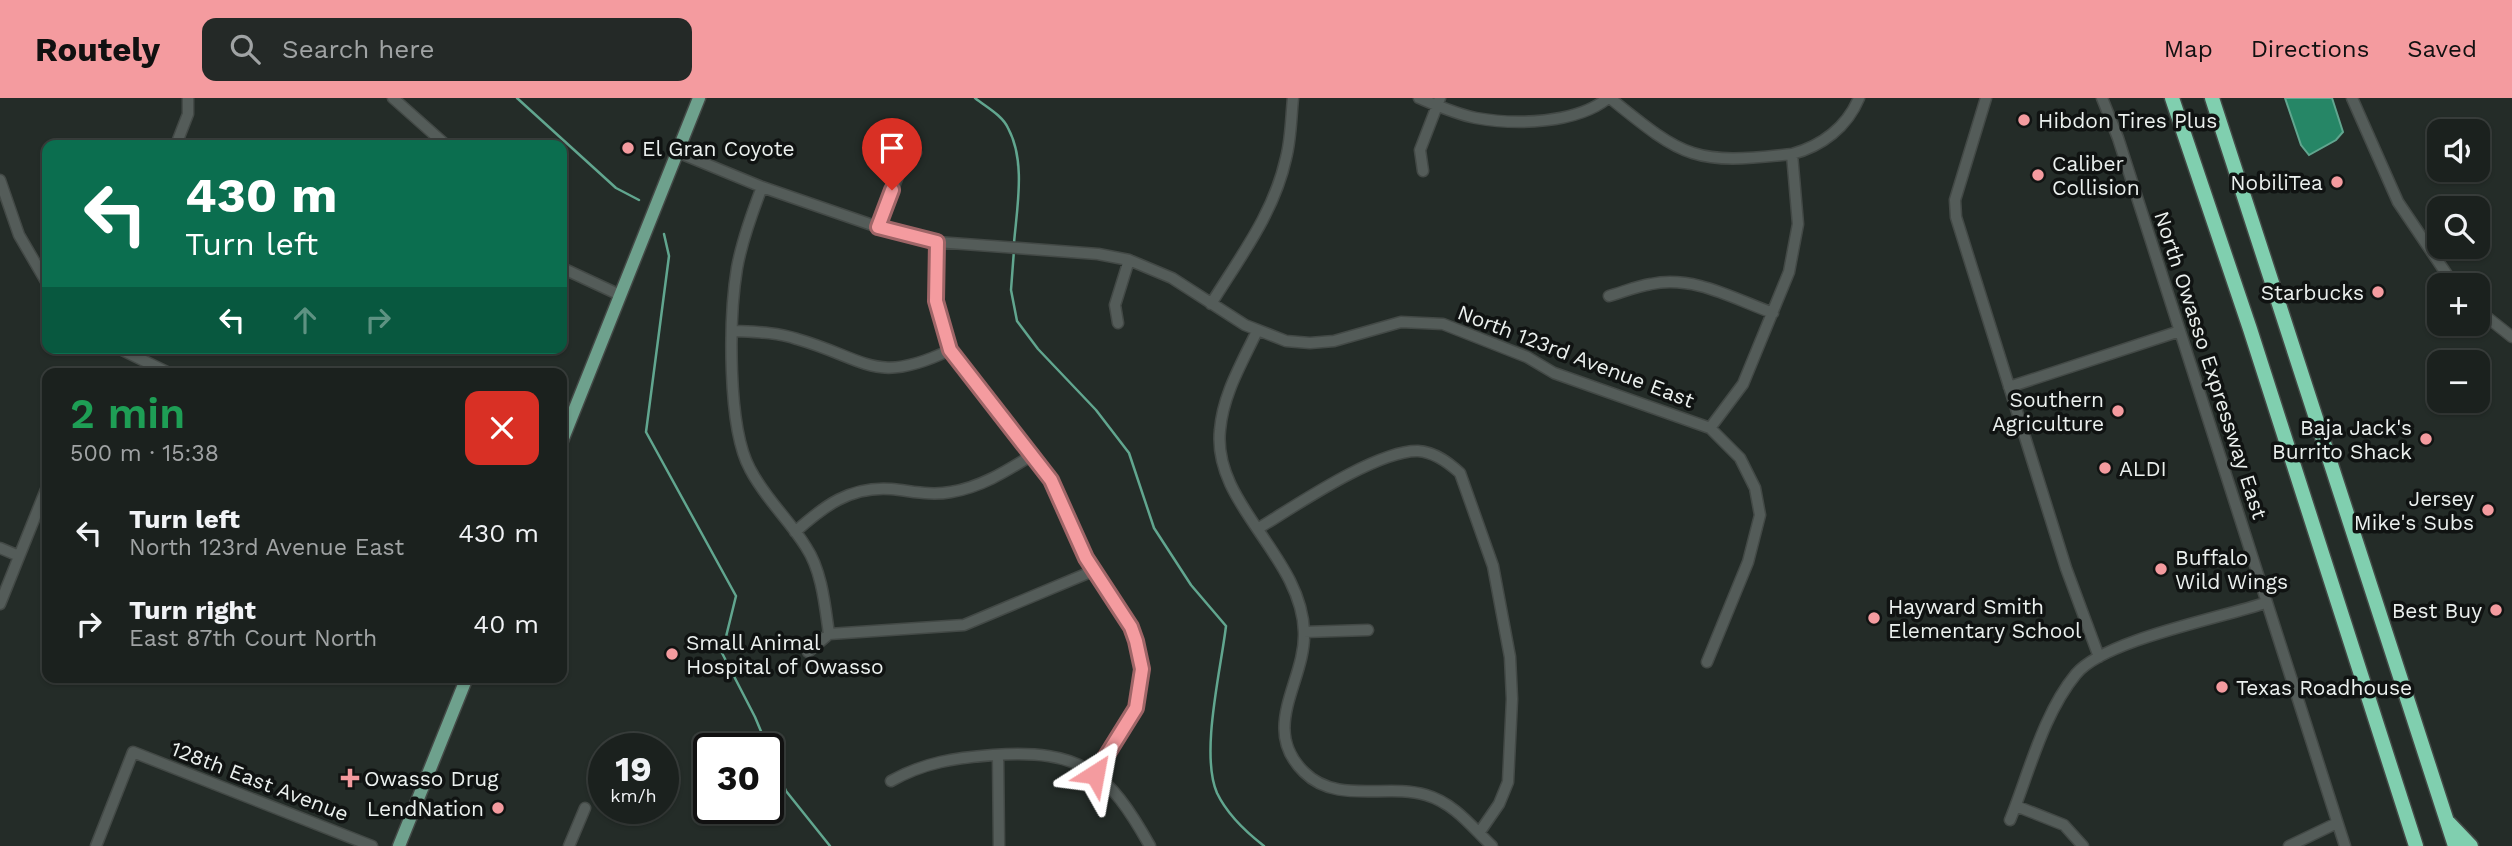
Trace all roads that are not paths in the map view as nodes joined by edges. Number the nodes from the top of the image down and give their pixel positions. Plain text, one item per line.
1 (188, 98) edge
2 (393, 98) edge
3 (699, 98) edge
4 (1293, 98) edge
5 (1419, 98) edge
6 (1609, 98) edge
7 (1859, 98) edge
8 (1986, 98) edge
9 (2102, 98) edge
10 (2172, 98) edge
11 (2212, 98) edge
12 (2352, 98) edge
13 (1439, 102) edge
14 (178, 140) edge
15 (440, 140) edge
16 (677, 152) junction
17 (916, 153) dead end
18 (1792, 153) junction
19 (1423, 171) dead end
20 (0, 180) edge
21 (762, 187) junction
22 (878, 227) junction
23 (937, 242) junction
24 (1129, 260) junction
25 (567, 270) edge
26 (2447, 273) edge
27 (42, 276) edge
28 (620, 295) junction
29 (1609, 296) dead end
30 (1211, 304) junction
31 (1773, 313) junction
32 (2490, 320) edge
33 (1118, 323) dead end
34 (733, 331) junction
35 (1257, 331) junction
36 (2180, 331) junction
37 (2512, 337) edge
38 (950, 350) junction
39 (130, 354) edge
40 (159, 368) edge
41 (2009, 387) junction
42 (567, 428) edge
43 (1710, 428) junction
44 (1034, 454) junction
45 (42, 499) edge
46 (1259, 528) junction
47 (795, 532) junction
48 (0, 548) edge
49 (19, 556) junction
50 (1093, 572) junction
51 (2265, 603) junction
52 (0, 604) edge
53 (1368, 630) dead end
54 (1304, 632) junction
55 (829, 634) junction
56 (808, 652) dead end
57 (2099, 657) junction
58 (1707, 662) dead end
59 (465, 683) edge
60 (998, 755) junction
61 (1095, 774) junction
62 (891, 780) dead end
63 (2015, 806) junction
64 (585, 808) dead end
65 (2446, 819) junction
66 (2010, 820) dead end
67 (2337, 823) junction
68 (1479, 833) junction
69 (96, 846) edge
70 (372, 846) edge
71 (398, 846) edge
72 (569, 846) edge
73 (999, 846) edge
74 (1150, 846) edge
75 (1492, 846) edge
76 (2083, 846) edge
77 (2288, 846) edge
78 (2344, 846) edge
79 (2416, 846) edge
80 (2455, 846) edge
81 (2470, 846) edge

1 - 14 street
2 - 15 street
3 - 16 main road
4 - 30 street
5 - 13 street
6 - 13 street
6 - 18 street
7 - 18 street
8 - 41 street
9 - 36 street, North Owasso Expressway East
10 - 79 highway
11 - 65 highway
12 - 26 street
13 - 19 street
16 - 21 street, North 123rd Avenue East
16 - 28 main road
17 - 22 street
18 - 31 street
20 - 27 street
21 - 22 street, North 123rd Avenue East
21 - 34 street
22 - 23 street, North 123rd Avenue East
23 - 24 street, North 123rd Avenue East
23 - 38 street
24 - 30 street, North 123rd Avenue East
24 - 33 street
25 - 28 street
28 - 42 main road
29 - 31 street
30 - 35 street, North 123rd Avenue East
31 - 43 street
32 - 37 street
34 - 38 street
34 - 47 street
35 - 43 street, North 123rd Avenue East
35 - 46 street
36 - 41 street
36 - 51 street, North Owasso Expressway East
38 - 44 street
39 - 40 street
41 - 57 street
43 - 58 street, North 123rd Avenue East
44 - 47 street
44 - 50 street
45 - 49 street
46 - 54 street
46 - 68 street
47 - 55 street
48 - 49 street
49 - 52 street
50 - 55 street
50 - 61 street
51 - 57 street
51 - 67 street, North Owasso Expressway East
53 - 54 street
54 - 68 street
55 - 56 street
57 - 63 street
59 - 71 main road
60 - 61 street
60 - 62 street
60 - 73 street
61 - 74 street
63 - 66 street
63 - 76 street
64 - 72 street
65 - 80 highway
65 - 81 highway
67 - 77 street
67 - 78 street, North Owasso Expressway East
68 - 75 street
69 - 70 street, 128th East Avenue

